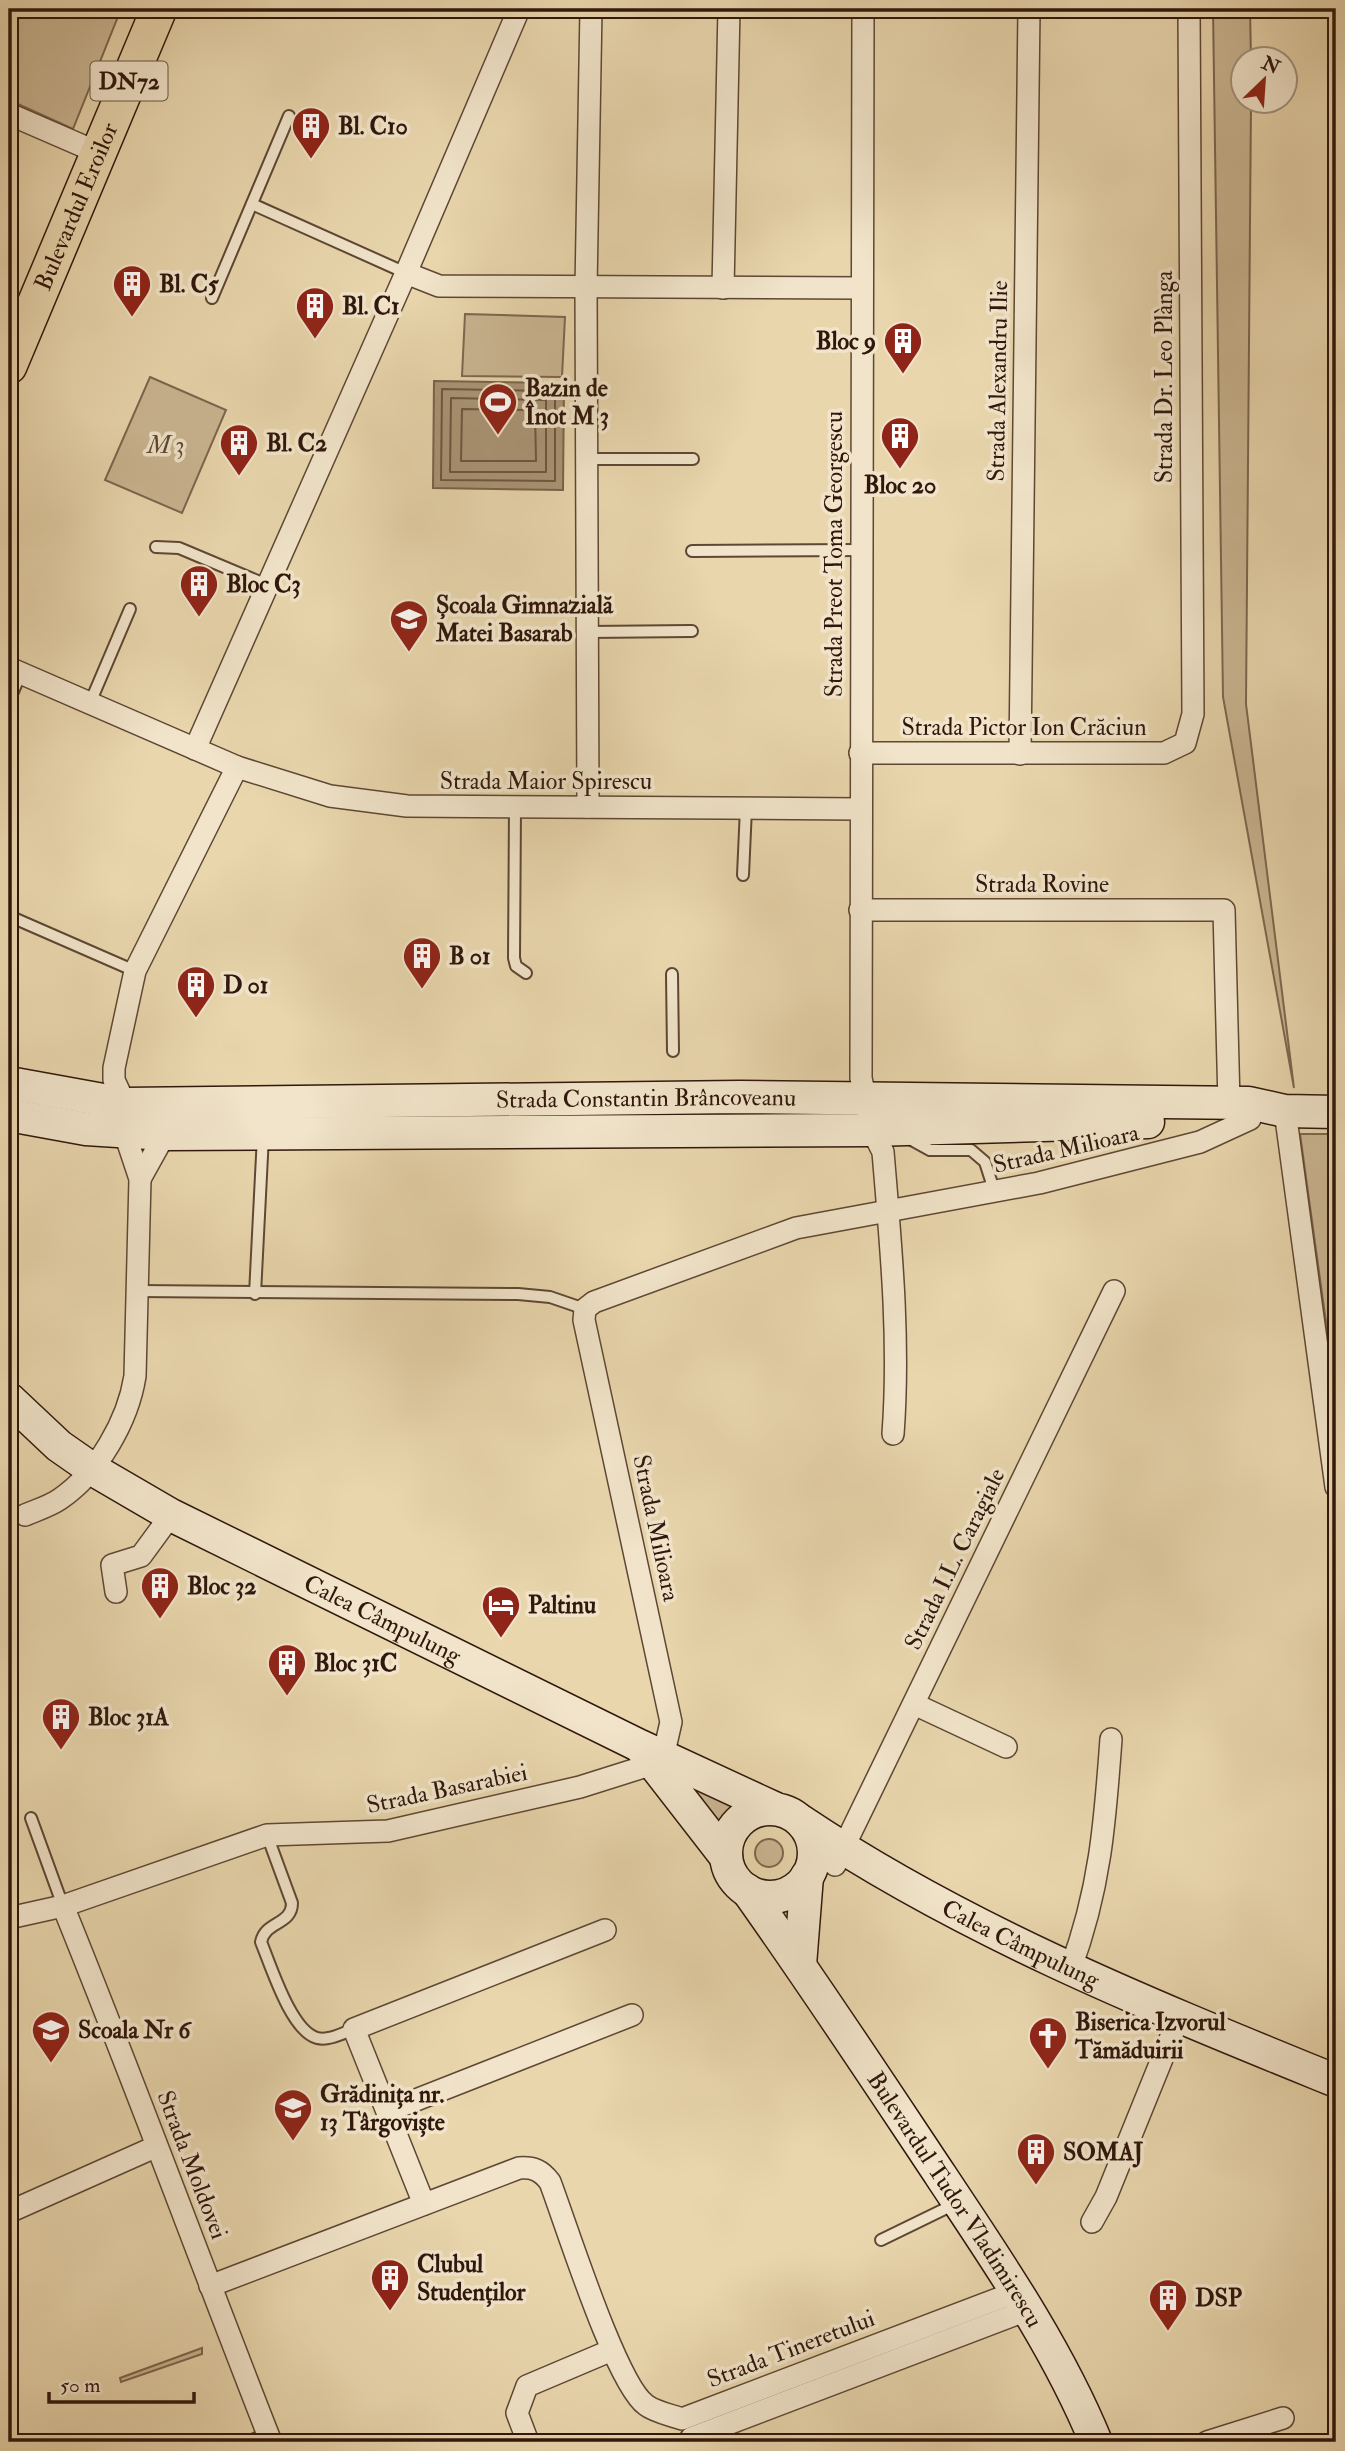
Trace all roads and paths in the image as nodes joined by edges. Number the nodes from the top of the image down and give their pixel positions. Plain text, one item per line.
1 (159, 9) edge
2 (519, 9) edge
3 (591, 9) edge
4 (729, 9) edge
5 (863, 9) edge
6 (1029, 9) edge
7 (1189, 9) edge
8 (9, 114) edge
9 (289, 117) dead end
10 (99, 153) junction
11 (252, 204) junction
12 (406, 273) junction
13 (586, 288) junction
14 (723, 288) junction
15 (861, 288) junction
16 (212, 298) dead end
17 (9, 366) edge
18 (587, 459) junction
19 (693, 459) dead end
20 (156, 547) dead end
21 (860, 550) junction
22 (692, 551) dead end
23 (267, 585) junction
24 (130, 609) dead end
25 (692, 631) dead end
26 (588, 632) junction
27 (15, 670) edge
28 (9, 701) edge
29 (90, 703) junction
30 (1185, 743) joint
31 (195, 750) junction
32 (860, 753) junction
33 (1020, 754) junction
34 (237, 767) junction
35 (515, 807) junction
36 (588, 807) junction
37 (746, 808) junction
38 (860, 809) junction
39 (743, 875) dead end
40 (860, 910) junction
41 (9, 916) edge
42 (135, 971) junction
43 (526, 973) dead end
44 (673, 974) dead end
45 (673, 1051) dead end
46 (9, 1083) edge
47 (866, 1098) junction
48 (429, 1100) junction
49 (1239, 1111) junction
50 (1285, 1111) junction
51 (1336, 1112) edge
52 (9, 1115) edge
53 (125, 1119) junction
54 (874, 1130) junction
55 (429, 1132) junction
56 (263, 1134) junction
57 (164, 1135) junction
58 (139, 1180) junction
59 (995, 1193) junction
60 (888, 1213) junction
61 (138, 1291) junction
62 (1114, 1291) dead end
63 (255, 1294) junction
64 (585, 1309) junction
65 (9, 1399) edge
66 (893, 1434) dead end
67 (92, 1469) junction
68 (1336, 1488) edge
69 (171, 1515) junction
70 (25, 1516) dead end
71 (116, 1592) dead end
72 (914, 1704) junction
73 (1111, 1739) dead end
74 (1006, 1747) dead end
75 (652, 1756) junction
76 (787, 1815) junction
77 (31, 1818) dead end
78 (267, 1835) junction
79 (726, 1857) junction
80 (833, 1865) junction
81 (747, 1890) junction
82 (63, 1906) junction
83 (9, 1918) edge
84 (605, 1930) dead end
85 (800, 1965) junction
86 (1070, 1970) junction
87 (632, 2015) dead end
88 (1179, 2017) junction
89 (354, 2029) junction
90 (1336, 2081) edge
91 (388, 2111) junction
92 (155, 2147) junction
93 (958, 2202) junction
94 (424, 2204) junction
95 (9, 2211) edge
96 (1092, 2222) dead end
97 (881, 2240) dead end
98 (210, 2286) junction
99 (1022, 2301) junction
100 (612, 2350) junction
101 (1283, 2418) dead end
102 (688, 2433) edge
103 (262, 2439) edge
104 (528, 2442) edge
105 (1096, 2442) edge
106 (1207, 2442) edge

1 - 10 main road, Bulevardul Eroilor / DN72
2 - 12 street
3 - 13 street
4 - 14 street
5 - 15 street, Strada Preot Toma Georgescu
6 - 33 street, Strada Alexandru Ilie
7 - 30 street, Strada Dr. Leo Plànga
8 - 10 street
9 - 11 lane
10 - 17 main road, Bulevardul Eroilor / DN72
11 - 12 lane
11 - 16 lane
12 - 13 street
12 - 23 street
13 - 14 street
13 - 18 street
14 - 15 street
15 - 21 street, Strada Preot Toma Georgescu
18 - 19 lane
18 - 26 street
20 - 23 lane
21 - 22 lane
21 - 32 street, Strada Preot Toma Georgescu
23 - 31 street
24 - 29 lane
25 - 26 lane
26 - 36 street
27 - 28 lane, Strada Maior Spirescu
27 - 29 street, Strada Maior Spirescu
29 - 31 street, Strada Maior Spirescu
30 - 33 street, Strada Pictor Ion Crăciun
31 - 34 street, Strada Maior Spirescu
32 - 33 street, Strada Pictor Ion Crăciun
32 - 38 street, Strada Preot Toma Georgescu
34 - 35 street, Strada Maior Spirescu
34 - 42 street
35 - 36 street, Strada Maior Spirescu
35 - 43 lane
36 - 37 street, Strada Maior Spirescu
37 - 38 street, Strada Maior Spirescu
37 - 39 lane
38 - 40 street, Strada Preot Toma Georgescu
40 - 47 street, Strada Preot Toma Georgescu
40 - 49 street, Strada Rovine
41 - 42 lane
42 - 53 street
44 - 45 lane
46 - 53 main road, Strada Constantin Brâncoveanu
47 - 48 main road, Strada Constantin Brâncoveanu
47 - 49 main road, Strada Constantin Brâncoveanu
47 - 54 street
48 - 53 main road, Strada Constantin Brâncoveanu
48 - 55 main road
49 - 50 main road, Strada Constantin Brâncoveanu
49 - 54 main road, Strada Constantin Brâncoveanu
49 - 59 street, Strada Milioara
50 - 51 main road, Strada Constantin Brâncoveanu
50 - 68 street
52 - 53 main road, Strada Constantin Brâncoveanu
53 - 57 main road, Strada Constantin Brâncoveanu
53 - 58 street
54 - 55 main road, Strada Constantin Brâncoveanu
54 - 59 lane
54 - 60 street
55 - 56 main road, Strada Constantin Brâncoveanu
56 - 57 main road, Strada Constantin Brâncoveanu
56 - 63 lane
57 - 58 street
58 - 61 street
59 - 60 street, Strada Milioara
60 - 64 street, Strada Milioara
60 - 66 street
61 - 63 lane
61 - 67 street
62 - 72 street, Strada I.L. Caragiale
63 - 64 lane
64 - 75 street, Strada Milioara
65 - 67 main road, Calea Câmpulung
67 - 69 main road, Calea Câmpulung
67 - 70 street
69 - 71 street
69 - 75 main road, Calea Câmpulung
72 - 74 street
72 - 80 street, Strada I.L. Caragiale
73 - 86 street
75 - 76 main road, Calea Câmpulung
75 - 78 street, Strada Basarabiei
75 - 79 main road
76 - 79 main road
76 - 80 main road, Calea Câmpulung
77 - 82 lane
78 - 82 street, Strada Basarabiei
78 - 89 lane
79 - 81 main road
80 - 81 main road
80 - 85 main road
80 - 86 main road, Calea Câmpulung
81 - 85 main road, Bulevardul Tudor Vladimirescu
82 - 83 street, Strada Basarabiei
82 - 92 street, Strada Moldovei
84 - 89 street
85 - 93 main road, Bulevardul Tudor Vladimirescu
86 - 88 main road, Calea Câmpulung
87 - 91 street
88 - 90 main road, Calea Câmpulung
88 - 96 street
89 - 91 street
91 - 94 street
92 - 95 street
92 - 98 street, Strada Moldovei
93 - 97 lane
93 - 99 main road, Bulevardul Tudor Vladimirescu
94 - 98 street, Strada Tineretului
94 - 100 street, Strada Tineretului
98 - 103 street, Strada Moldovei
99 - 102 street, Strada Tineretului
99 - 105 main road, Bulevardul Tudor Vladimirescu
100 - 102 street, Strada Tineretului
100 - 104 street
101 - 106 street

